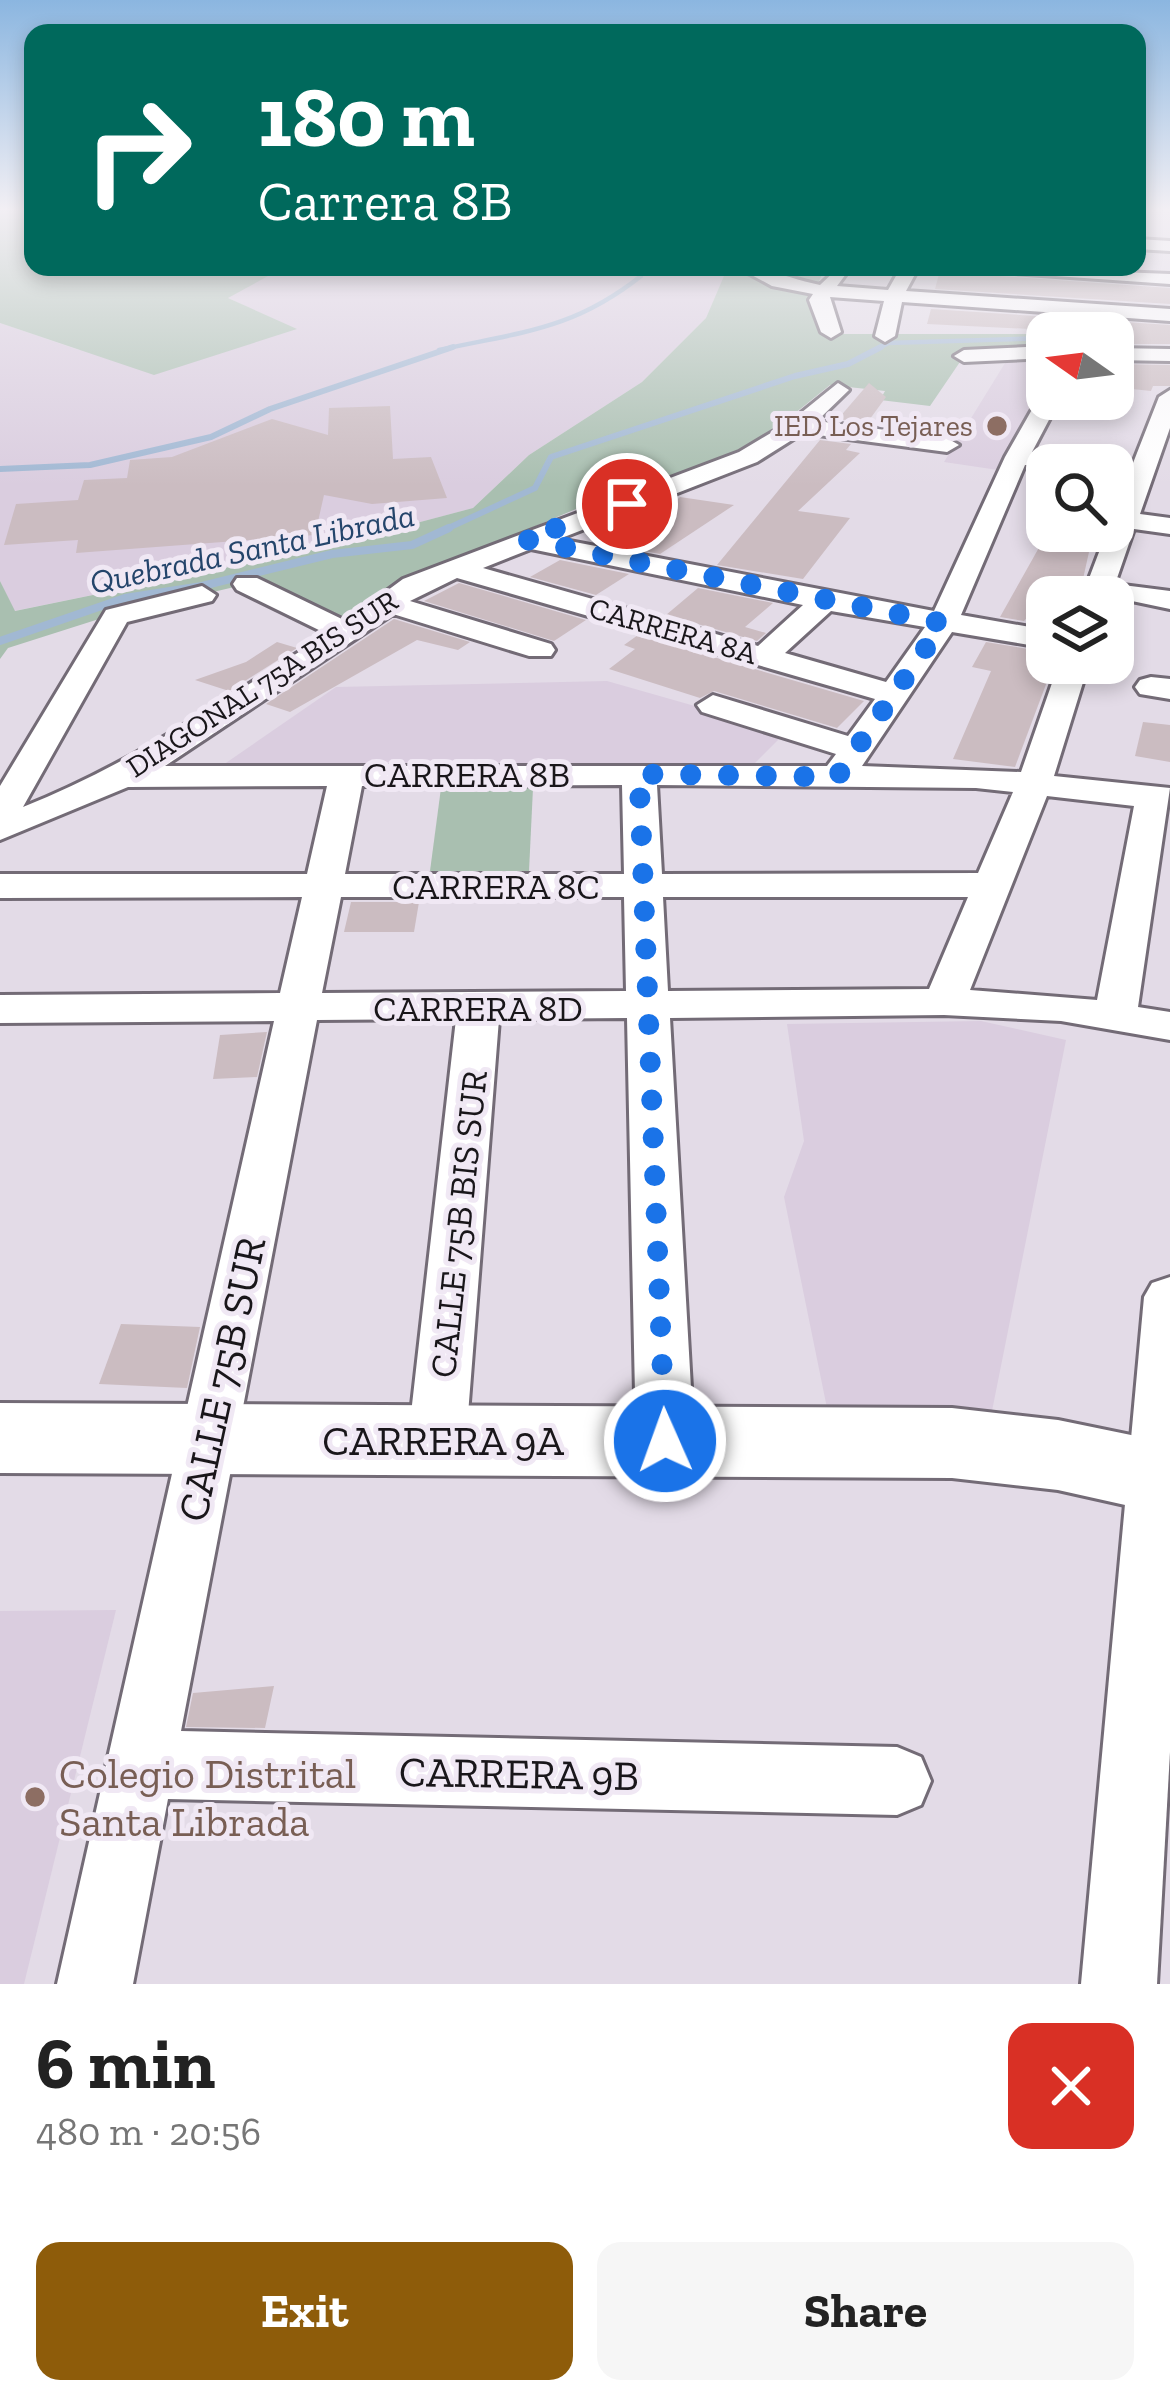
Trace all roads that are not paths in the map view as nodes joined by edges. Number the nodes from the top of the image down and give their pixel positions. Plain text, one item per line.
1 (818, 301) edge
2 (893, 301) edge
3 (961, 301) edge
4 (1170, 315) edge
5 (831, 332) dead end
6 (885, 336) dead end
7 (1026, 353) edge
8 (1134, 355) edge
9 (964, 356) dead end
10 (1170, 356) edge
11 (838, 390) dead end
12 (1170, 397) edge
13 (1037, 420) edge
14 (800, 426) junction
15 (947, 446) dead end
16 (1017, 457) junction
17 (1026, 458) edge
18 (1134, 458) edge
19 (1134, 473) edge
20 (1170, 478) edge
21 (1134, 522) edge
22 (1170, 526) edge
23 (524, 539) junction
24 (454, 568) junction
25 (247, 584) dead end
26 (202, 595) dead end
27 (1134, 597) edge
28 (1170, 600) edge
29 (825, 601) junction
30 (385, 602) junction
31 (943, 623) junction
32 (348, 633) junction
33 (1026, 636) edge
34 (540, 650) dead end
35 (763, 657) junction
36 (1067, 684) edge
37 (892, 694) junction
38 (712, 705) dead end
39 (846, 763) junction
40 (347, 774) junction
41 (639, 774) junction
42 (122, 777) junction
43 (1035, 782) junction
44 (1161, 798) edge
45 (0, 815) edge
46 (0, 829) edge
47 (993, 885) junction
48 (0, 886) edge
49 (323, 886) junction
50 (643, 886) junction
51 (944, 1002) junction
52 (298, 1007) junction
53 (478, 1008) junction
54 (648, 1008) junction
55 (0, 1009) edge
56 (1115, 1016) junction
57 (1170, 1026) edge
58 (1170, 1297) edge
59 (0, 1438) edge
60 (209, 1440) junction
61 (437, 1440) junction
62 (665, 1441) junction
63 (1162, 1477) edge
64 (141, 1764) junction
65 (897, 1781) dead end
66 (95, 1984) edge
67 (1119, 1984) edge

1 - 5 street
2 - 6 street
3 - 4 street
7 - 9 street
8 - 10 street
11 - 14 street
12 - 18 street
13 - 16 street
14 - 15 street
14 - 23 street
16 - 17 street
16 - 31 street
19 - 20 street
21 - 22 street
23 - 24 street, DIAGONAL 75A BIS SUR
23 - 29 street
24 - 30 street, DIAGONAL 75A BIS SUR
24 - 35 street, CARRERA 8A
25 - 32 street
26 - 45 street
27 - 28 street
29 - 31 street
29 - 35 street
30 - 32 street, DIAGONAL 75A BIS SUR
30 - 34 street
31 - 33 street
31 - 37 street
32 - 42 street, DIAGONAL 75A BIS SUR
35 - 37 street, CARRERA 8A
36 - 43 street
37 - 39 street
38 - 39 street
39 - 41 street, CARRERA 8B
39 - 43 street, CARRERA 8B
40 - 41 street, CARRERA 8B
40 - 42 street, CARRERA 8B
40 - 49 street, CALLE 75B SUR
41 - 50 street
42 - 46 street, DIAGONAL 75A BIS SUR
43 - 44 street, CARRERA 8B
43 - 47 street
44 - 56 street
47 - 50 street, CARRERA 8C
47 - 51 street
48 - 49 street, CARRERA 8C
49 - 50 street, CARRERA 8C
49 - 52 street, CALLE 75B SUR
50 - 54 street
51 - 54 street, CARRERA 8D
51 - 56 street, CARRERA 8D
52 - 53 street, CARRERA 8D
52 - 55 street, CARRERA 8D
52 - 60 street, CALLE 75B SUR
53 - 54 street, CARRERA 8D
53 - 61 street, CALLE 75B BIS SUR
54 - 62 street
56 - 57 street, CARRERA 8D
58 - 63 street
59 - 60 street, CARRERA 9A
60 - 61 street, CARRERA 9A
60 - 64 street, CALLE 75B SUR
61 - 62 street, CARRERA 9A
62 - 63 street, CARRERA 9A
63 - 67 street
64 - 65 street, CARRERA 9B
64 - 66 street, CALLE 75B SUR

